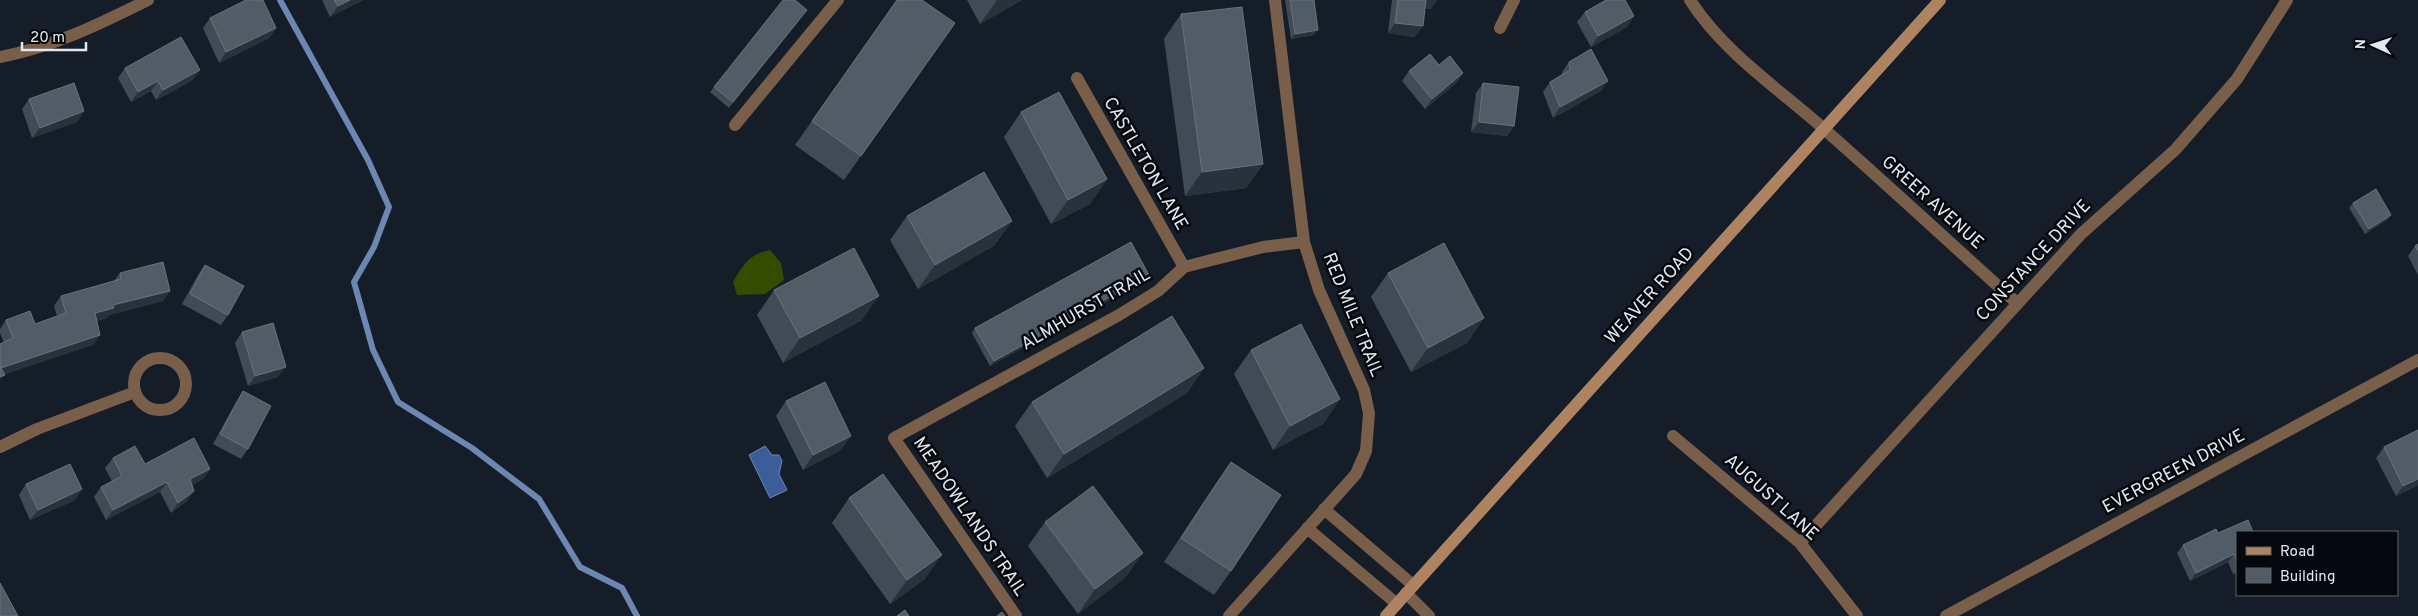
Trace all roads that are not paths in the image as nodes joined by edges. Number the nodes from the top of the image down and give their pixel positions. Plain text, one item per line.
1 (148, 0) edge
2 (838, 0) edge
3 (1275, 0) edge
4 (1514, 0) edge
5 (1690, 0) edge
6 (1940, 0) edge
7 (2287, 0) edge
8 (1500, 28) dead end
9 (0, 57) edge
10 (1077, 78) dead end
11 (735, 125) dead end
12 (1824, 129) junction
13 (1304, 242) junction
14 (1184, 266) junction
15 (2017, 303) junction
16 (2418, 360) edge
17 (134, 392) junction
18 (1673, 436) dead end
19 (894, 438) joint
20 (0, 446) edge
21 (1324, 509) junction
22 (1308, 528) junction
23 (1800, 543) junction
24 (1410, 589) junction
25 (1397, 604) junction
26 (1016, 616) edge
27 (1229, 616) edge
28 (1386, 616) edge
29 (1429, 616) edge
30 (1857, 616) edge
31 (1946, 616) edge

1 - 9 street
2 - 11 street
3 - 13 street, RED MILE TRAIL
4 - 8 street
5 - 12 street, GREER AVENUE
6 - 12 main road, WEAVER ROAD
7 - 15 street, CONSTANCE DRIVE
10 - 14 street, CASTLETON LANE
12 - 15 street, GREER AVENUE
12 - 24 main road, WEAVER ROAD
13 - 14 street
13 - 21 street, RED MILE TRAIL
14 - 19 street, ALMHURST TRAIL
15 - 23 street, CONSTANCE DRIVE
16 - 31 street, EVERGREEN DRIVE
17 - 17 street
17 - 20 street
18 - 23 street, AUGUST LANE
19 - 26 street, MEADOWLANDS TRAIL
21 - 22 street, RED MILE TRAIL
21 - 24 street
22 - 25 street
22 - 27 street, RED MILE TRAIL
23 - 30 street, AUGUST LANE
24 - 25 main road, WEAVER ROAD
24 - 29 street
25 - 28 main road, WEAVER ROAD

